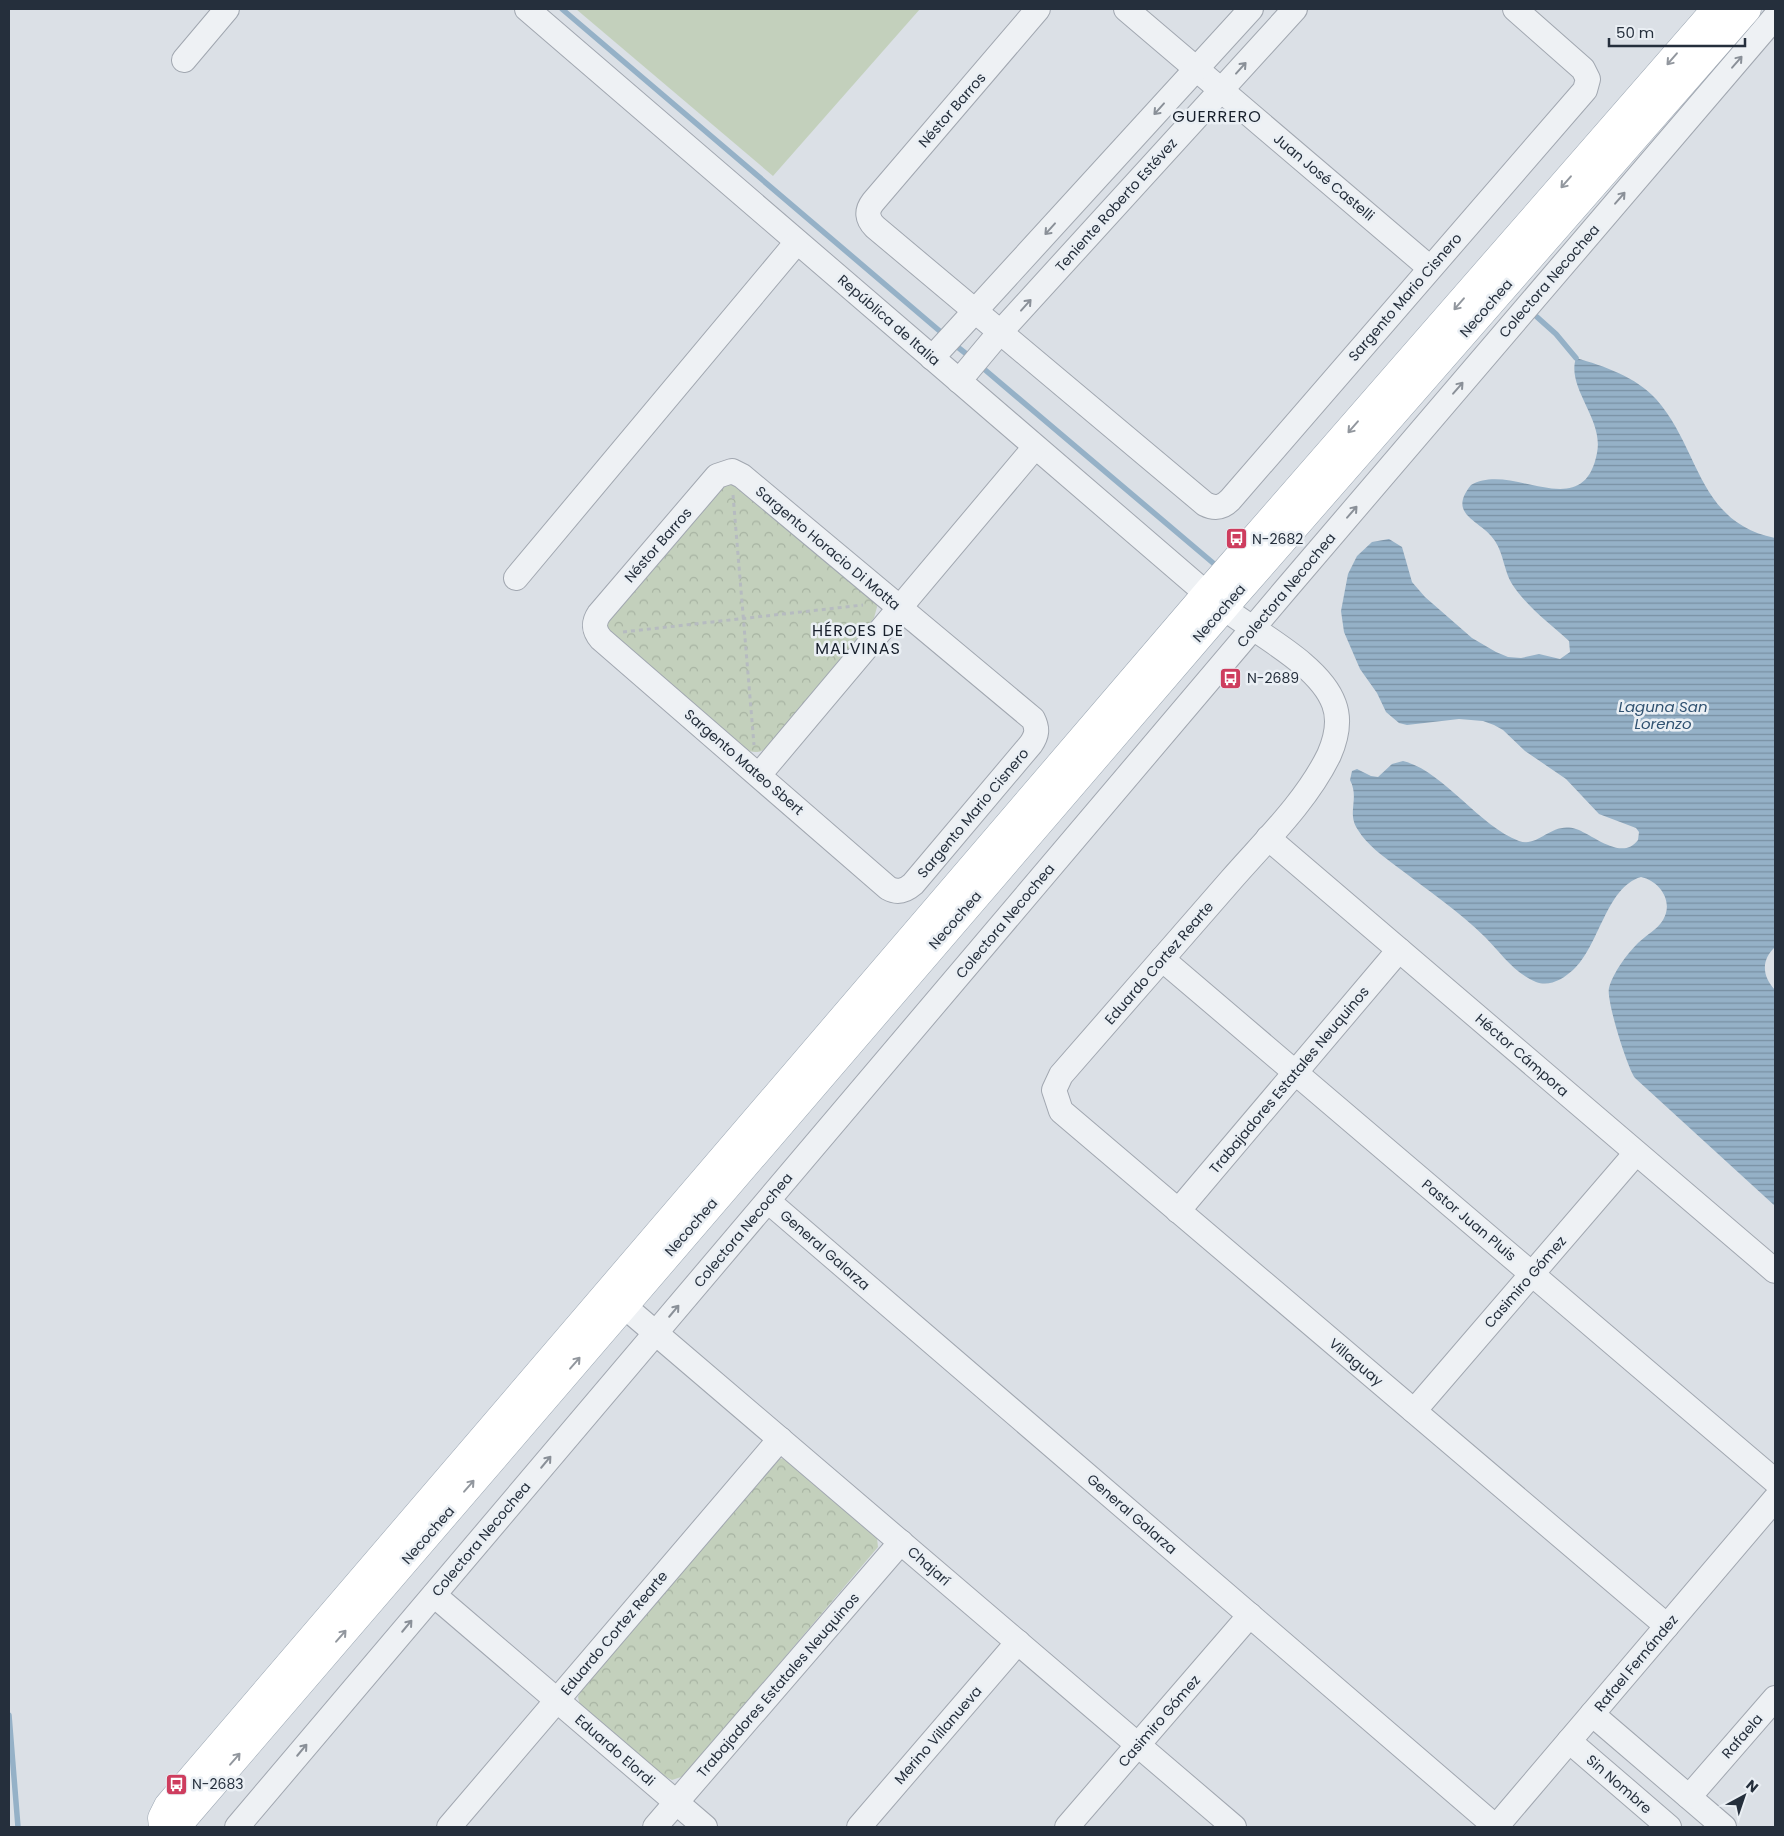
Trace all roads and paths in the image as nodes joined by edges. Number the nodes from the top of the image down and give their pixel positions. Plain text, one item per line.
1 (227, 9) edge
2 (527, 9) edge
3 (1038, 9) edge
4 (1126, 9) edge
5 (1251, 9) edge
6 (1295, 9) edge
7 (1515, 9) edge
8 (1716, 9) edge
9 (1747, 9) edge
10 (1775, 17) edge
11 (184, 60) dead end
12 (1196, 69) junction
13 (1221, 90) junction
14 (797, 242) junction
15 (1430, 268) junction
16 (975, 311) junction
17 (1000, 332) junction
18 (932, 358) junction
19 (959, 381) junction
20 (1035, 447) junction
21 (728, 485) junction
22 (741, 492) dead end
23 (516, 578) dead end
24 (864, 599) dead end
25 (1215, 601) junction
26 (865, 604) junction
27 (900, 608) junction
28 (867, 609) dead end
29 (744, 618) junction
30 (594, 624) joint
31 (1253, 629) junction
32 (625, 638) dead end
33 (1037, 729) joint
34 (749, 745) dead end
35 (754, 745) junction
36 (761, 745) dead end
37 (759, 775) junction
38 (1268, 838) junction
39 (901, 891) joint
40 (1399, 950) junction
41 (1162, 959) junction
42 (1296, 1072) junction
43 (1054, 1090) joint
44 (1636, 1153) junction
45 (768, 1201) junction
46 (1178, 1211) junction
47 (1775, 1272) edge
48 (1532, 1274) junction
49 (624, 1306) junction
50 (656, 1333) junction
51 (1414, 1411) junction
52 (780, 1439) junction
53 (1775, 1481) edge
54 (1775, 1499) edge
55 (901, 1542) junction
56 (434, 1595) junction
57 (1250, 1615) junction
58 (1667, 1626) junction
59 (1018, 1642) junction
60 (557, 1700) junction
61 (1772, 1706) edge
62 (1592, 1714) junction
63 (1569, 1741) junction
64 (1138, 1745) junction
65 (1689, 1797) junction
66 (676, 1803) junction
67 (163, 1827) edge
68 (237, 1827) edge
69 (449, 1827) edge
70 (655, 1827) edge
71 (705, 1827) edge
72 (859, 1827) edge
73 (1067, 1827) edge
74 (1234, 1827) edge
75 (1496, 1827) edge
76 (1669, 1827) edge
77 (1724, 1827) edge

1 - 11 street
2 - 14 street, República de Italia
3 - 16 street, Néstor Barros
4 - 12 street, Juan José Castelli
5 - 12 street
13 -> 6 street, Teniente Roberto Estévez
7 - 15 street, Sargento Mario Cisnero
8 -> 25 main road, Necochea
9 - 25 main road, Necochea
31 -> 10 street, Colectora Necochea
12 - 13 street, Juan José Castelli
12 -> 16 street
13 - 15 street, Juan José Castelli
17 -> 13 street, Teniente Roberto Estévez
14 - 18 street, República de Italia
14 - 23 street
15 - 17 street, Sargento Mario Cisnero
16 - 17 street
16 - 18 street
17 - 19 street, Teniente Roberto Estévez
18 - 19 street, República de Italia
19 - 20 street, República de Italia
20 - 25 street, República de Italia
20 - 27 street
21 - 22 path
21 - 27 street, Sargento Horacio Di Motta
21 - 29 path
21 - 30 street, Néstor Barros
24 - 26 path
25 - 31 street, República de Italia
25 - 49 main road, Necochea
25 - 67 main road, Necochea
26 - 28 path
26 - 29 path
27 - 33 street, Sargento Horacio Di Motta
27 - 37 street
29 - 32 path
29 - 35 path
30 - 37 street, Sargento Mateo Sbert
31 - 38 street, Eduardo Cortez Rearte
31 - 45 street, Colectora Necochea
33 - 39 street, Sargento Mario Cisnero
34 - 35 path
35 - 36 path
37 - 39 street, Sargento Mateo Sbert
38 - 40 street, Héctor Cámpora
38 - 41 street, Eduardo Cortez Rearte
40 - 42 street, Trabajadores Estatales Neuquinos
40 - 44 street, Héctor Cámpora
41 - 42 street, Pastor Juan Pluis
41 - 43 street, Eduardo Cortez Rearte
42 - 46 street, Trabajadores Estatales Neuquinos
42 - 48 street, Pastor Juan Pluis
43 - 46 street, Villaguay
44 - 47 street, Héctor Cámpora
44 - 48 street, Casimiro Gómez
50 -> 45 street, Colectora Necochea
45 - 57 street, General Galarza
46 - 51 street, Villaguay
48 - 51 street, Casimiro Gómez
48 - 53 street, Pastor Juan Pluis
49 - 50 street, Chajarí
67 -> 49 main road, Necochea
50 - 52 street, Chajarí
56 -> 50 street, Colectora Necochea
51 - 58 street, Villaguay
52 - 55 street, Chajarí
52 - 60 street, Eduardo Cortez Rearte
54 - 58 street, Rafael Fernández
55 - 59 street, Chajarí
55 - 66 street, Trabajadores Estatales Neuquinos
56 - 60 street, Eduardo Elordi
68 -> 56 street, Colectora Necochea
57 - 64 street, Casimiro Gómez
57 - 75 street, General Galarza
58 - 62 street, Rafael Fernández
59 - 64 street, Chajarí
59 - 72 street, Merino Villanueva
60 - 66 street, Eduardo Elordi
60 - 69 street, Eduardo Cortez Rearte
61 - 65 street, Rafaela
62 - 63 street, Rafael Fernández
62 - 65 street
63 - 75 street, Rafael Fernández
63 - 76 street, Sin Nombre
64 - 73 street, Casimiro Gómez
64 - 74 street, Chajarí
65 - 77 street
66 - 70 street, Trabajadores Estatales Neuquinos
66 - 71 street, Eduardo Elordi

